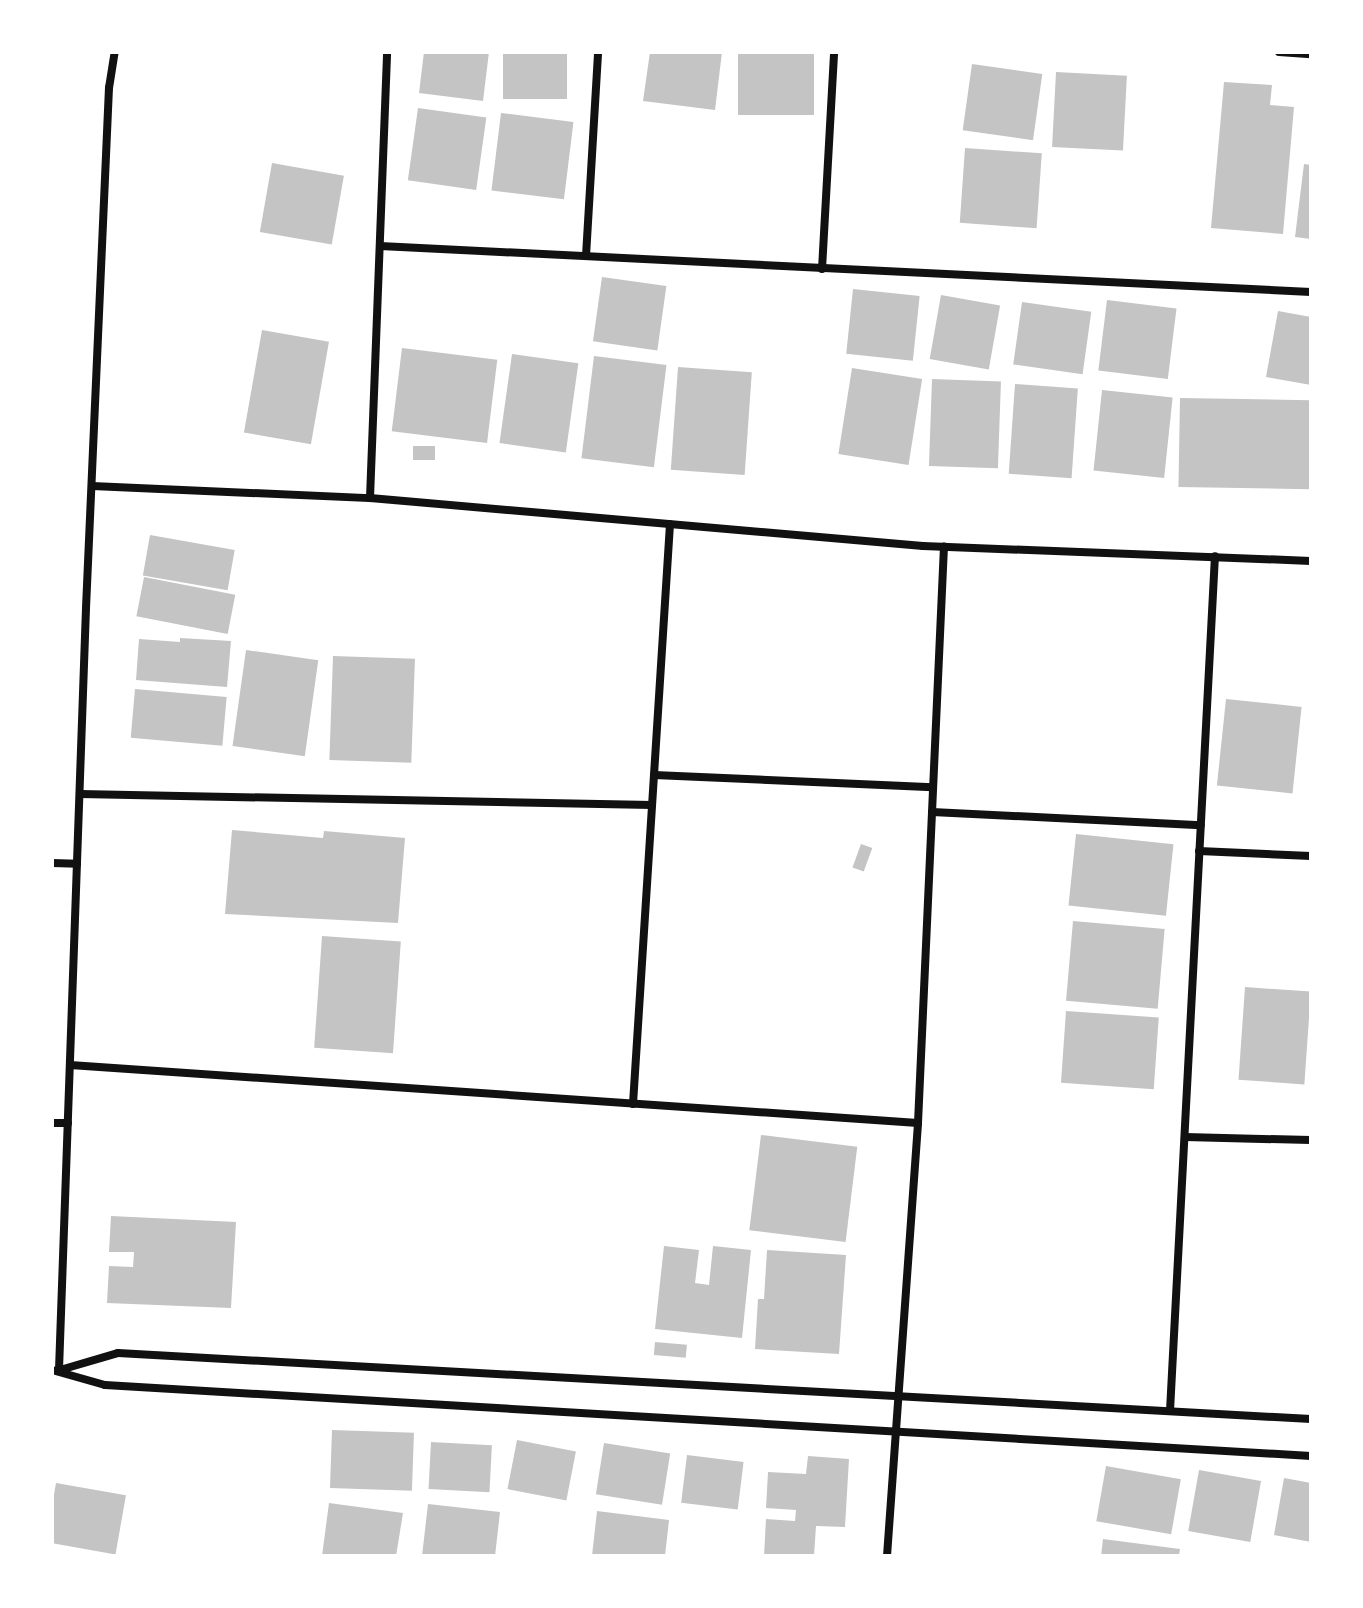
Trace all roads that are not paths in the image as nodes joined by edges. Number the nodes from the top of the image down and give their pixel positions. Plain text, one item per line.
1 (115, 52) edge
2 (387, 52) edge
3 (598, 52) edge
4 (834, 52) edge
5 (1279, 52) edge
6 (1311, 54) edge
7 (380, 246) junction
8 (586, 256) junction
9 (822, 269) junction
10 (1311, 292) edge
11 (92, 486) junction
12 (370, 498) junction
13 (670, 524) junction
14 (944, 547) junction
15 (1215, 556) junction
16 (1311, 561) edge
17 (654, 775) junction
18 (933, 787) junction
19 (80, 794) junction
20 (652, 805) junction
21 (932, 812) junction
22 (1201, 825) junction
23 (1199, 851) junction
24 (1311, 856) edge
25 (52, 863) edge
26 (77, 864) junction
27 (70, 1065) junction
28 (633, 1104) junction
29 (52, 1123) edge
30 (68, 1123) junction
31 (918, 1123) junction
32 (1185, 1137) junction
33 (1311, 1140) edge
34 (56, 1370) edge
35 (898, 1396) junction
36 (1170, 1411) junction
37 (1311, 1419) edge
38 (893, 1432) junction
39 (1311, 1456) edge
40 (887, 1556) edge

1 - 11 street
2 - 7 street
3 - 8 street
4 - 9 street
5 - 6 street
7 - 8 street
7 - 12 street
8 - 9 street
9 - 10 street
11 - 12 street
11 - 19 street
12 - 13 street
13 - 14 street
13 - 17 street
14 - 15 street
14 - 18 street
15 - 16 street
15 - 22 street
17 - 18 street
17 - 20 street
18 - 21 street
19 - 20 street
19 - 26 street
20 - 28 street
21 - 22 street
21 - 31 street
22 - 23 street
23 - 24 street
23 - 32 street
25 - 26 street
26 - 27 street
27 - 28 street
27 - 30 street
28 - 31 street
29 - 30 street
30 - 34 street
31 - 35 street
32 - 33 street
32 - 36 street
34 - 35 street
34 - 38 street
35 - 36 street
35 - 38 street
36 - 37 street
38 - 39 street
38 - 40 street

